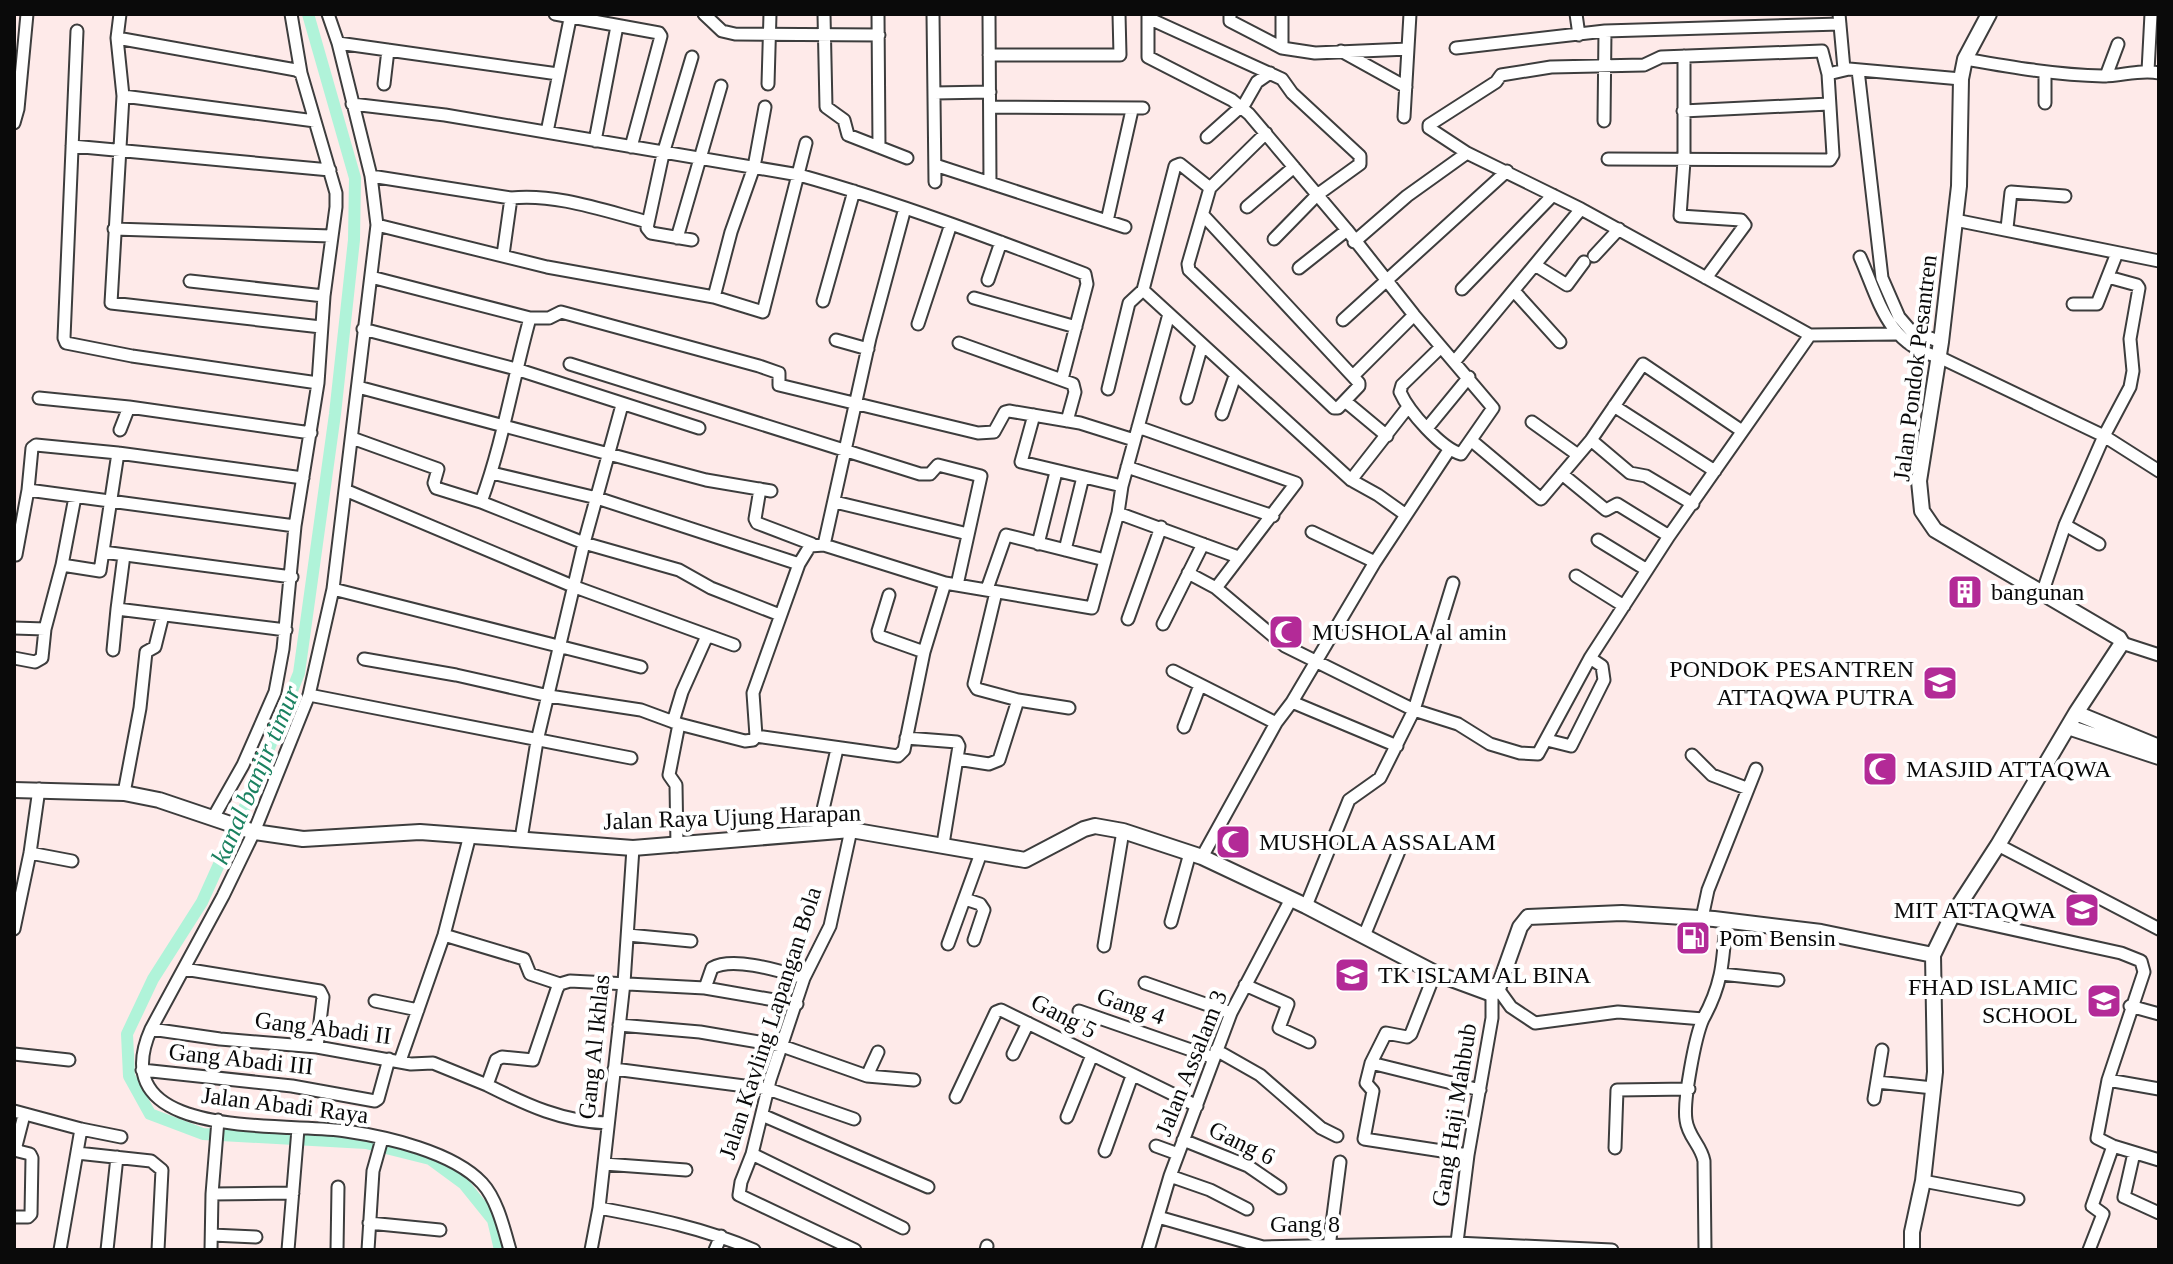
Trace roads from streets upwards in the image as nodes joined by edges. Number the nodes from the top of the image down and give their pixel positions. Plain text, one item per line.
1 (27, 14) edge
2 (120, 14) edge
3 (291, 14) edge
4 (328, 14) edge
5 (555, 14) edge
6 (770, 14) edge
7 (824, 14) edge
8 (878, 14) edge
9 (933, 14) edge
10 (989, 14) edge
11 (1119, 14) edge
12 (1230, 14) edge
13 (1282, 14) edge
14 (1410, 14) edge
15 (1576, 14) edge
16 (1712, 14) edge
17 (1989, 14) edge
18 (2151, 14) edge
19 (571, 16) edge
20 (710, 16) edge
21 (1148, 16) edge
22 (1840, 19) edge
23 (617, 26) junction
24 (1713, 28) junction
25 (77, 31) dead end
26 (1605, 31) junction
27 (771, 34) junction
28 (825, 35) junction
29 (879, 35) junction
30 (1579, 35) junction
31 (117, 38) junction
32 (338, 43) junction
33 (2118, 44) dead end
34 (1282, 48) junction
35 (1456, 48) dead end
36 (1408, 49) junction
37 (388, 50) junction
38 (1340, 50) junction
39 (989, 55) junction
40 (1684, 56) junction
41 (692, 57) dead end
42 (1965, 59) junction
43 (1604, 67) junction
44 (1852, 69) junction
45 (2154, 72) edge
46 (301, 73) junction
47 (1270, 73) junction
48 (2045, 73) junction
49 (558, 74) junction
50 (1828, 74) junction
51 (2106, 76) junction
52 (1961, 79) junction
53 (384, 84) dead end
54 (768, 84) dead end
55 (721, 86) dead end
56 (1406, 87) junction
57 (990, 92) junction
58 (934, 93) junction
59 (123, 96) junction
60 (2045, 103) dead end
61 (352, 104) junction
62 (1829, 104) junction
63 (765, 107) dead end
64 (990, 107) junction
65 (1240, 107) junction
66 (1683, 111) junction
67 (1404, 117) dead end
68 (315, 121) junction
69 (1604, 121) dead end
70 (14, 123) edge
71 (547, 132) junction
72 (1266, 133) junction
73 (1207, 137) dead end
74 (595, 141) junction
75 (806, 143) dead end
76 (72, 146) junction
77 (631, 147) junction
78 (879, 147) junction
79 (121, 152) junction
80 (1467, 153) junction
81 (663, 154) junction
82 (700, 158) junction
83 (907, 158) dead end
84 (1608, 159) dead end
85 (1684, 161) junction
86 (935, 165) junction
87 (754, 167) junction
88 (1294, 167) junction
89 (330, 170) junction
90 (1507, 171) junction
91 (799, 175) junction
92 (371, 176) junction
93 (935, 182) dead end
94 (990, 183) junction
95 (1210, 188) junction
96 (854, 191) junction
97 (1317, 195) junction
98 (1553, 195) junction
99 (2065, 196) dead end
100 (511, 198) junction
101 (1247, 207) dead end
102 (905, 208) junction
103 (1581, 209) junction
104 (1203, 215) junction
105 (1955, 220) junction
106 (1107, 221) junction
107 (648, 222) junction
108 (951, 224) junction
109 (377, 225) junction
110 (1125, 227) dead end
111 (2007, 228) junction
112 (114, 229) junction
113 (1619, 229) junction
114 (1347, 230) junction
115 (331, 236) junction
116 (677, 238) junction
117 (1274, 239) dead end
118 (692, 240) dead end
119 (1001, 242) junction
120 (1354, 242) junction
121 (2117, 253) junction
122 (503, 255) junction
123 (1860, 257) dead end
124 (2159, 261) edge
125 (1535, 265) junction
126 (1299, 268) dead end
127 (371, 277) junction
128 (2108, 277) junction
129 (1706, 278) junction
130 (988, 280) dead end
131 (1386, 280) junction
132 (190, 281) dead end
133 (1462, 289) dead end
134 (1143, 290) junction
135 (1514, 291) junction
136 (324, 296) junction
137 (714, 297) junction
138 (974, 298) dead end
139 (823, 301) dead end
140 (2073, 304) dead end
141 (1169, 314) junction
142 (1414, 315) junction
143 (530, 318) junction
144 (1343, 320) dead end
145 (918, 324) dead end
146 (321, 327) junction
147 (1076, 327) junction
148 (363, 329) junction
149 (1896, 334) junction
150 (1810, 335) junction
151 (836, 340) dead end
152 (1560, 342) dead end
153 (959, 343) dead end
154 (1202, 345) junction
155 (1441, 347) junction
156 (868, 349) junction
157 (1940, 349) junction
158 (1455, 361) junction
159 (570, 364) dead end
160 (516, 369) junction
161 (1235, 376) junction
162 (1353, 376) junction
163 (1469, 377) junction
164 (1062, 379) junction
165 (318, 383) junction
166 (358, 387) junction
167 (1108, 389) dead end
168 (39, 398) dead end
169 (1187, 398) dead end
170 (1345, 401) junction
171 (855, 403) junction
172 (622, 405) junction
173 (1614, 406) junction
174 (129, 407) junction
175 (1408, 407) junction
176 (1222, 414) dead end
177 (1034, 415) junction
178 (1067, 421) junction
179 (1532, 422) dead end
180 (505, 425) junction
181 (1138, 427) junction
182 (1428, 427) junction
183 (699, 428) dead end
184 (120, 430) dead end
185 (1742, 431) junction
186 (311, 433) junction
187 (1387, 436) junction
188 (2104, 436) junction
189 (352, 438) junction
190 (1134, 440) junction
191 (1591, 440) junction
192 (1472, 441) junction
193 (844, 450) junction
194 (1449, 450) junction
195 (118, 453) junction
196 (609, 453) junction
197 (1578, 455) junction
198 (1127, 467) junction
199 (1715, 471) junction
200 (2159, 471) edge
201 (1056, 472) junction
202 (492, 473) junction
203 (1562, 474) junction
204 (1083, 477) junction
205 (303, 478) junction
206 (1351, 480) junction
207 (1122, 486) junction
208 (28, 490) junction
209 (345, 490) junction
210 (75, 497) junction
211 (597, 498) junction
212 (112, 501) junction
213 (481, 502) junction
214 (835, 502) junction
215 (1693, 504) junction
216 (1118, 513) junction
217 (1406, 515) junction
218 (1273, 516) junction
219 (2065, 525) junction
220 (295, 526) junction
221 (1161, 527) junction
222 (1312, 532) dead end
223 (968, 534) junction
224 (1669, 536) junction
225 (1598, 540) dead end
226 (584, 543) junction
227 (818, 544) junction
228 (1038, 544) junction
229 (1203, 544) junction
230 (2099, 544) dead end
231 (1065, 550) junction
232 (103, 552) junction
233 (16, 555) dead end
234 (124, 555) junction
235 (1238, 557) junction
236 (1105, 560) junction
237 (1375, 562) junction
238 (799, 564) junction
239 (62, 565) junction
240 (1647, 570) junction
241 (1188, 573) junction
242 (1576, 576) dead end
243 (292, 577) junction
244 (1453, 583) dead end
245 (951, 584) junction
246 (575, 587) junction
247 (1216, 588) junction
248 (333, 589) junction
249 (992, 590) junction
250 (2042, 594) junction
251 (889, 595) dead end
252 (1624, 606) junction
253 (117, 609) junction
254 (163, 615) junction
255 (780, 615) junction
256 (1128, 619) dead end
257 (1163, 624) dead end
258 (14, 628) edge
259 (45, 629) junction
260 (286, 630) junction
261 (707, 636) junction
262 (2122, 643) junction
263 (734, 645) dead end
264 (561, 647) junction
265 (113, 650) dead end
266 (924, 652) junction
267 (2159, 655) edge
268 (14, 658) edge
269 (1590, 658) junction
270 (364, 659) dead end
271 (1315, 661) junction
272 (641, 667) dead end
273 (1173, 671) dead end
274 (1200, 685) junction
275 (309, 695) junction
276 (549, 696) junction
277 (1018, 700) junction
278 (1292, 702) junction
279 (1069, 708) dead end
280 (1414, 710) junction
281 (2076, 713) junction
282 (676, 723) junction
283 (1276, 723) junction
284 (1184, 727) dead end
285 (2068, 727) junction
286 (756, 736) junction
287 (906, 738) junction
288 (1547, 740) junction
289 (537, 741) junction
290 (1397, 746) junction
291 (2159, 747) edge
292 (837, 749) junction
293 (1692, 755) dead end
294 (2159, 757) edge
295 (631, 758) dead end
296 (957, 759) junction
297 (1756, 769) dead end
298 (1746, 788) junction
299 (39, 789) junction
300 (14, 790) edge
301 (124, 793) junction
302 (219, 820) junction
303 (248, 830) junction
304 (851, 830) junction
305 (818, 831) junction
306 (1123, 831) junction
307 (470, 835) junction
308 (521, 839) junction
309 (1404, 839) dead end
310 (943, 844) junction
311 (1998, 845) junction
312 (677, 846) junction
313 (633, 848) junction
314 (30, 853) junction
315 (981, 853) junction
316 (1196, 855) junction
317 (72, 861) dead end
318 (965, 899) junction
319 (1291, 899) junction
320 (1306, 906) junction
321 (1952, 916) junction
322 (1702, 918) junction
323 (1726, 920) junction
324 (1171, 922) dead end
325 (14, 929) edge
326 (2159, 929) edge
327 (444, 935) junction
328 (628, 935) junction
329 (1364, 936) junction
330 (974, 940) dead end
331 (691, 941) dead end
332 (948, 944) dead end
333 (1104, 946) dead end
334 (1933, 955) junction
335 (184, 969) junction
336 (1435, 973) junction
337 (1721, 974) junction
338 (804, 978) junction
339 (1778, 980) dead end
340 (624, 983) junction
341 (1145, 983) dead end
342 (560, 984) junction
343 (1245, 985) junction
344 (705, 988) junction
345 (1495, 992) junction
346 (375, 1001) dead end
347 (797, 1004) junction
348 (2130, 1006) junction
349 (418, 1010) junction
350 (1079, 1011) dead end
351 (1231, 1013) junction
352 (2159, 1014) edge
353 (1703, 1019) junction
354 (1028, 1023) junction
355 (619, 1025) junction
356 (151, 1029) junction
357 (1309, 1042) dead end
358 (782, 1046) junction
359 (317, 1047) junction
360 (1882, 1050) dead end
361 (878, 1052) dead end
362 (14, 1054) edge
363 (1013, 1054) dead end
364 (1215, 1054) junction
365 (1092, 1055) junction
366 (69, 1060) dead end
367 (394, 1060) junction
368 (1371, 1063) junction
369 (614, 1069) junction
370 (142, 1070) junction
371 (867, 1076) junction
372 (1132, 1076) junction
373 (914, 1080) dead end
374 (2108, 1080) junction
375 (1877, 1082) junction
376 (487, 1085) junction
377 (1933, 1088) junction
378 (768, 1089) junction
379 (1689, 1089) junction
380 (2159, 1089) edge
381 (1480, 1090) junction
382 (956, 1097) dead end
383 (1874, 1099) dead end
384 (1197, 1106) junction
385 (19, 1113) edge
386 (762, 1115) junction
387 (1067, 1117) dead end
388 (854, 1119) dead end
389 (608, 1123) junction
390 (81, 1129) junction
391 (217, 1131) junction
392 (1337, 1136) dead end
393 (121, 1137) dead end
394 (297, 1138) junction
395 (1183, 1140) junction
396 (381, 1142) junction
397 (1156, 1146) dead end
398 (2113, 1146) junction
399 (1615, 1148) dead end
400 (1105, 1151) dead end
401 (77, 1153) junction
402 (2134, 1153) junction
403 (752, 1154) junction
404 (1178, 1154) junction
405 (1468, 1155) junction
406 (117, 1157) junction
407 (2159, 1160) edge
408 (1340, 1162) dead end
409 (604, 1164) junction
410 (686, 1170) dead end
411 (1170, 1176) junction
412 (1923, 1181) junction
413 (338, 1187) dead end
414 (928, 1187) dead end
415 (1280, 1188) dead end
416 (293, 1193) junction
417 (212, 1194) junction
418 (2018, 1199) dead end
419 (599, 1208) junction
420 (1247, 1209) dead end
421 (2159, 1213) edge
422 (14, 1217) edge
423 (1158, 1217) junction
424 (369, 1223) junction
425 (903, 1228) dead end
426 (440, 1230) dead end
427 (212, 1235) junction
428 (721, 1236) junction
429 (256, 1237) dead end
430 (1329, 1247) junction
431 (1456, 1247) edge
432 (1365, 1248) edge
433 (1263, 1249) edge
434 (1597, 1249) edge
435 (60, 1250) edge
436 (107, 1250) edge
437 (158, 1250) edge
438 (211, 1250) edge
439 (288, 1250) edge
440 (337, 1250) edge
441 (368, 1250) edge
442 (510, 1250) edge
443 (591, 1250) edge
444 (715, 1250) edge
445 (754, 1250) edge
446 (855, 1250) edge
447 (1148, 1250) edge
448 (1612, 1250) edge
449 (1705, 1250) edge
450 (1912, 1250) edge
451 (2089, 1250) edge

1 - 70 street
2 - 31 street
3 - 46 street
4 - 32 street
5 - 19 street
6 - 27 street
7 - 28 street
8 - 29 street
9 - 58 street
10 - 39 street
11 - 39 street
12 - 34 street
13 - 34 street
14 - 36 street
15 - 30 street
16 - 24 street
17 - 42 street, Jalan Pondok Pesantren
18 - 45 street
19 - 23 street
19 - 49 street
20 - 27 street
21 - 47 street
21 - 65 street
22 - 24 street
22 - 44 street
23 - 74 street
23 - 77 street
24 - 26 street
25 - 76 street
26 - 30 street
26 - 43 street
27 - 28 street
27 - 54 street
28 - 29 street
28 - 78 street
29 - 78 street
30 - 35 street
31 - 46 street
31 - 59 street
32 - 37 street
32 - 61 street
33 - 51 street
34 - 38 street
36 - 38 street
36 - 56 street
37 - 49 street
37 - 53 street
38 - 56 street
39 - 57 street
40 - 43 street
40 - 50 street
40 - 66 street
41 - 81 street
42 - 48 street
42 - 52 street, Jalan Pondok Pesantren
43 - 69 street
43 - 80 street
44 - 50 street
44 - 52 street
44 - 157 street
45 - 51 street
46 - 68 street
47 - 65 street
47 - 97 street
48 - 51 street
48 - 60 street
49 - 71 street
50 - 62 street
52 - 105 street, Jalan Pondok Pesantren
55 - 82 street
56 - 67 street
57 - 58 street
57 - 64 street
58 - 86 street
59 - 68 street
59 - 79 street
61 - 71 street
61 - 92 street
62 - 66 street
62 - 85 street
63 - 87 street
64 - 94 street
64 - 106 street
65 - 72 street
65 - 73 street
66 - 85 street
68 - 89 street
71 - 74 street
72 - 88 street
72 - 95 street
74 - 77 street
75 - 91 street
76 - 79 street
76 - 165 street
77 - 81 street
78 - 83 street
79 - 89 street
79 - 112 street
80 - 90 street
80 - 120 street
81 - 82 street
81 - 107 street
82 - 87 street
82 - 116 street
84 - 85 street
85 - 129 street
86 - 93 street
86 - 94 street
87 - 91 street
87 - 137 street
88 - 97 street
88 - 101 street
89 - 115 street
90 - 98 street
90 - 131 street
91 - 96 street
91 - 137 street
92 - 100 street
92 - 109 street
94 - 106 street
95 - 104 street
95 - 134 street
96 - 102 street
96 - 139 street
97 - 114 street
97 - 117 street
98 - 103 street
98 - 133 street
99 - 111 street
100 - 107 street
100 - 122 street
102 - 108 street
102 - 156 street
103 - 113 street
103 - 125 street
104 - 162 street
104 - 170 street
105 - 111 street
105 - 157 street, Jalan Pondok Pesantren
106 - 110 street
107 - 116 street
108 - 119 street
108 - 145 street
109 - 122 street
109 - 127 street
111 - 121 street
112 - 115 street
112 - 146 street
113 - 125 street
113 - 129 street
114 - 120 street
114 - 126 street
115 - 136 street
116 - 118 street
119 - 130 street
119 - 147 street
120 - 131 street
121 - 124 street
121 - 128 street
122 - 137 street
123 - 149 street
125 - 135 street
127 - 143 street
127 - 148 street
128 - 140 street
128 - 188 street
129 - 150 street
131 - 142 street
131 - 144 street
132 - 136 street
134 - 141 street
134 - 167 street
135 - 152 street
135 - 158 street
136 - 146 street
138 - 147 street
141 - 154 street
141 - 181 street
142 - 155 street
142 - 162 street
143 - 160 street
143 - 171 street
146 - 165 street
147 - 164 street
148 - 160 street
148 - 166 street
149 - 150 street
149 - 157 street
150 - 185 street
151 - 156 street
153 - 164 street
154 - 161 street
154 - 169 street
155 - 158 street
155 - 175 street
156 - 171 street
157 - 188 street
157 - 250 street, Jalan Pondok Pesantren
158 - 163 street
159 - 193 street
160 - 172 street
160 - 180 street
161 - 176 street
161 - 206 street
162 - 170 street
163 - 182 street
163 - 192 street
164 - 178 street
165 - 186 street
166 - 180 street
166 - 189 street
168 - 174 street
170 - 187 street
171 - 177 street
171 - 193 street
172 - 183 street
172 - 196 street
173 - 185 street
173 - 191 street
173 - 199 street
174 - 184 street
174 - 186 street
175 - 182 street
175 - 187 street
177 - 178 street
177 - 201 street
178 - 190 street
179 - 197 street
180 - 196 street
180 - 202 street
181 - 190 street
181 - 218 street
182 - 194 street
185 - 199 street
186 - 205 street
187 - 206 street
188 - 200 street
188 - 219 street
189 - 209 street
189 - 213 street
190 - 198 street
191 - 197 street
191 - 215 street
192 - 194 street
192 - 203 street
193 - 214 street
193 - 223 street
194 - 217 street
195 - 205 street
195 - 208 street
195 - 212 street
196 - 211 street
196 - 227 street
197 - 203 street
198 - 207 street
198 - 218 street
199 - 215 street
201 - 204 street
201 - 228 street
202 - 211 street
202 - 213 street
203 - 224 street
204 - 207 street
204 - 231 street
205 - 220 street
206 - 217 street
207 - 216 street
208 - 210 street
208 - 233 street
209 - 246 street
209 - 248 street
210 - 212 street
210 - 239 street
211 - 226 street
211 - 238 street
212 - 220 street
212 - 232 street
213 - 226 street
214 - 223 street
214 - 227 street
215 - 224 street
216 - 221 street
216 - 236 street
217 - 237 street
218 - 235 street
219 - 230 street
219 - 250 street
220 - 243 street
221 - 229 street
221 - 256 street
222 - 237 street
223 - 245 street
224 - 240 street
225 - 240 street
226 - 246 street
226 - 255 street
227 - 238 street
227 - 245 street
228 - 231 street
228 - 249 street
229 - 235 street
229 - 241 street
231 - 236 street
232 - 234 street
232 - 239 street
234 - 243 street
234 - 253 street
235 - 247 street
236 - 249 street
237 - 271 street
238 - 255 street
239 - 259 street
240 - 252 street
241 - 247 street
241 - 257 street
242 - 252 street
243 - 260 street
244 - 280 street
245 - 249 street
245 - 266 street
246 - 261 street
246 - 264 street
247 - 271 street
248 - 264 street
248 - 275 street
249 - 277 street
250 - 262 street, Jalan Pondok Pesantren
251 - 266 street
252 - 269 street
253 - 254 street
253 - 265 street
254 - 260 street
254 - 301 street
255 - 286 street
258 - 259 street
259 - 268 street
260 - 302 street
261 - 263 street
261 - 282 street
262 - 267 street
262 - 281 street
264 - 272 street
264 - 276 street
266 - 287 street
269 - 288 street
269 - 288 street
270 - 276 street
271 - 278 street
271 - 280 street
273 - 274 street
274 - 283 street
274 - 284 street
275 - 289 street
275 - 303 street
276 - 282 street
276 - 289 street
277 - 279 street
277 - 296 street
278 - 283 street
278 - 290 street
280 - 288 street
280 - 290 street
281 - 285 street
281 - 291 street
282 - 286 street
282 - 312 street
283 - 316 street
285 - 294 street
285 - 311 street
286 - 292 street
287 - 292 street
287 - 296 street
289 - 295 street
289 - 308 street
290 - 320 street
292 - 305 street
293 - 298 street
296 - 310 street
297 - 298 street
298 - 322 street
299 - 300 street, Jalan Raya Ujung Harapan
299 - 301 street, Jalan Raya Ujung Harapan
299 - 314 street
301 - 302 street, Jalan Raya Ujung Harapan
302 - 303 street, Jalan Raya Ujung Harapan
303 - 307 street, Jalan Raya Ujung Harapan
303 - 335 street
304 - 305 street, Jalan Raya Ujung Harapan
304 - 310 street, Jalan Raya Ujung Harapan
304 - 338 street, Jalan Kavling Lapangan Bola
305 - 312 street, Jalan Raya Ujung Harapan
306 - 315 street, Jalan Raya Ujung Harapan
306 - 316 street, Jalan Raya Ujung Harapan
306 - 333 street
307 - 308 street, Jalan Raya Ujung Harapan
307 - 327 street, Gang Abadi II
308 - 313 street, Jalan Raya Ujung Harapan
309 - 329 street
310 - 315 street, Jalan Raya Ujung Harapan
311 - 321 street
311 - 326 street
312 - 313 street, Jalan Raya Ujung Harapan
313 - 328 street, Gang Al Ikhlas
314 - 317 street
314 - 325 street
315 - 318 street
316 - 319 street, Jalan Raya Ujung Harapan
316 - 324 street
318 - 330 street
318 - 332 street
319 - 320 street, Jalan Raya Ujung Harapan
319 - 343 street, Jalan Assalam 3
320 - 329 street, Jalan Raya Ujung Harapan
321 - 334 street
321 - 348 street
322 - 323 street
322 - 345 street
323 - 334 street
323 - 337 street
327 - 342 street
327 - 349 street, Gang Abadi II
328 - 331 street
328 - 340 street, Gang Al Ikhlas
329 - 336 street, Jalan Raya Ujung Harapan
334 - 377 street
335 - 356 street
335 - 359 street
336 - 345 street, Jalan Raya Ujung Harapan
336 - 368 street
337 - 339 street
337 - 353 street
338 - 344 street
338 - 347 street, Jalan Kavling Lapangan Bola
340 - 342 street
340 - 344 street
340 - 355 street, Gang Al Ikhlas
341 - 351 street
342 - 376 street
343 - 351 street, Jalan Assalam 3
343 - 357 street
344 - 347 street
345 - 353 street
345 - 381 street, Gang Haji Mahbub
346 - 349 street
347 - 358 street, Jalan Kavling Lapangan Bola
348 - 352 street
348 - 374 street
349 - 367 street, Gang Abadi II
350 - 364 street, Gang 4
351 - 364 street, Jalan Assalam 3
353 - 379 street
354 - 363 street
354 - 365 street, Gang 5
354 - 382 street, Gang 5
355 - 358 street
355 - 369 street, Gang Al Ikhlas
356 - 359 street, Gang Abadi II
356 - 370 street
358 - 371 street
358 - 378 street, Jalan Kavling Lapangan Bola
359 - 367 street, Gang Abadi II
360 - 375 street
361 - 371 street
362 - 366 street
364 - 384 street, Jalan Assalam 3
364 - 392 street, Gang 4
365 - 372 street, Gang 5
365 - 387 street
367 - 370 street, Gang Abadi III
367 - 376 street
368 - 381 street
368 - 405 street
369 - 378 street
369 - 389 street, Gang Al Ikhlas
370 - 391 street, Jalan Abadi Raya
371 - 373 street
372 - 384 street, Gang 5
372 - 400 street
374 - 380 street
374 - 398 street
375 - 377 street
375 - 383 street
376 - 389 street
377 - 412 street
378 - 386 street, Jalan Kavling Lapangan Bola
378 - 388 street
379 - 399 street
379 - 449 street
381 - 405 street, Gang Haji Mahbub
384 - 395 street, Jalan Assalam 3
385 - 390 street
385 - 422 street
386 - 403 street, Jalan Kavling Lapangan Bola
386 - 414 street
389 - 409 street, Gang Al Ikhlas
390 - 393 street
390 - 401 street
391 - 394 street, Jalan Abadi Raya
391 - 417 street
394 - 396 street, Jalan Abadi Raya
394 - 416 street
395 - 404 street, Jalan Assalam 3
395 - 415 street, Gang 6
396 - 424 street
396 - 442 street, Jalan Abadi Raya
397 - 404 street
398 - 402 street
398 - 451 street
401 - 406 street
401 - 435 street
402 - 407 street
402 - 421 street
403 - 425 street
403 - 446 street, Jalan Kavling Lapangan Bola
404 - 411 street, Jalan Assalam 3
405 - 431 street, Gang Haji Mahbub
406 - 436 street
406 - 437 street
408 - 430 street
409 - 410 street
409 - 419 street, Gang Al Ikhlas
411 - 420 street
411 - 423 street, Jalan Assalam 3
412 - 418 street
412 - 450 street
413 - 440 street
416 - 417 street
416 - 439 street
417 - 427 street
419 - 428 street
419 - 443 street, Gang Al Ikhlas
423 - 433 street, Gang 8
423 - 447 street, Jalan Assalam 3
424 - 426 street
424 - 441 street
427 - 429 street
427 - 438 street
428 - 444 street
428 - 445 street
430 - 432 street, Gang 8
430 - 433 street, Gang 8
431 - 432 street, Gang 8
431 - 434 street, Gang 8
434 - 448 street, Gang 8

